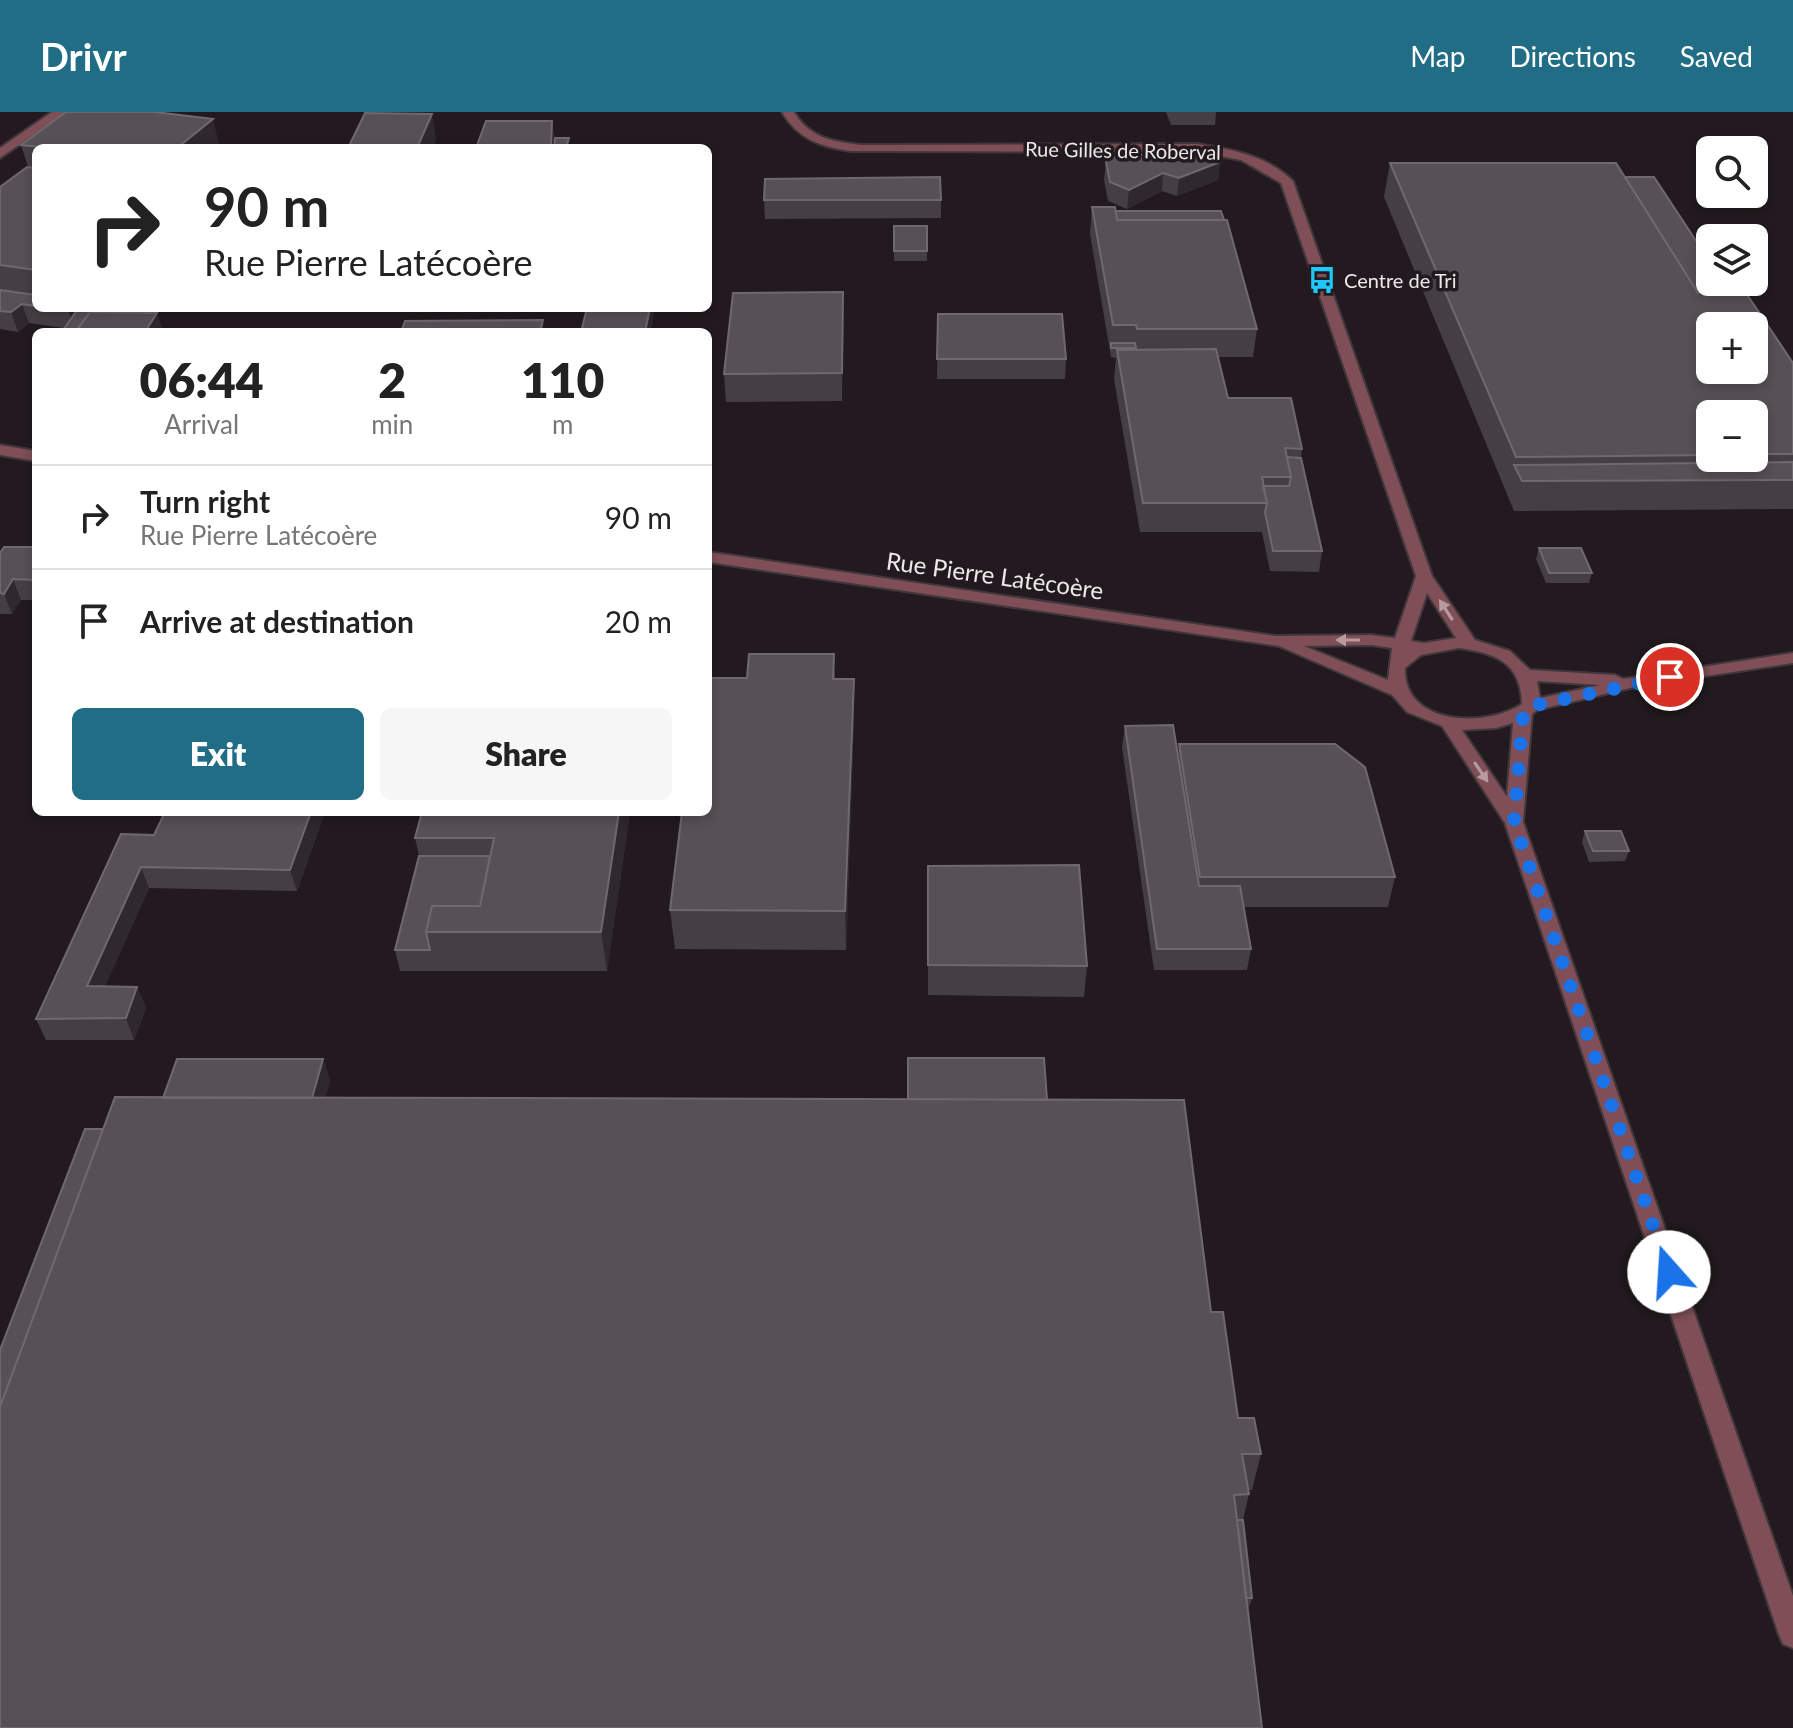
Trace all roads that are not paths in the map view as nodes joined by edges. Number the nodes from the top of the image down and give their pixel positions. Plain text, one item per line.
1 (60, 112) edge
2 (788, 112) edge
3 (0, 154) edge
4 (0, 450) edge
5 (32, 455) edge
6 (712, 558) edge
7 (1424, 576) junction
8 (1275, 641) junction
9 (1468, 643) junction
10 (1412, 646) junction
11 (1793, 658) edge
12 (1528, 675) junction
13 (1639, 681) junction
14 (1401, 692) junction
15 (1527, 710) junction
16 (1448, 722) junction
17 (1514, 822) junction
18 (1793, 1635) edge

1 - 3 street
2 - 7 street, Rue Gilles de Roberval
4 - 5 street
6 - 8 street, Rue Pierre Latécoère
9 -> 7 street, Rue Gilles de Roberval
7 - 10 street
10 -> 8 street, Rue Pierre Latécoère
8 - 14 street, Rue Pierre Latécoère
9 - 10 street
9 - 12 street
10 - 14 street
11 - 13 street
12 - 13 street
12 - 15 street
13 - 15 street
14 - 16 street
15 - 16 street
15 - 17 street
16 -> 17 street
17 - 18 street

